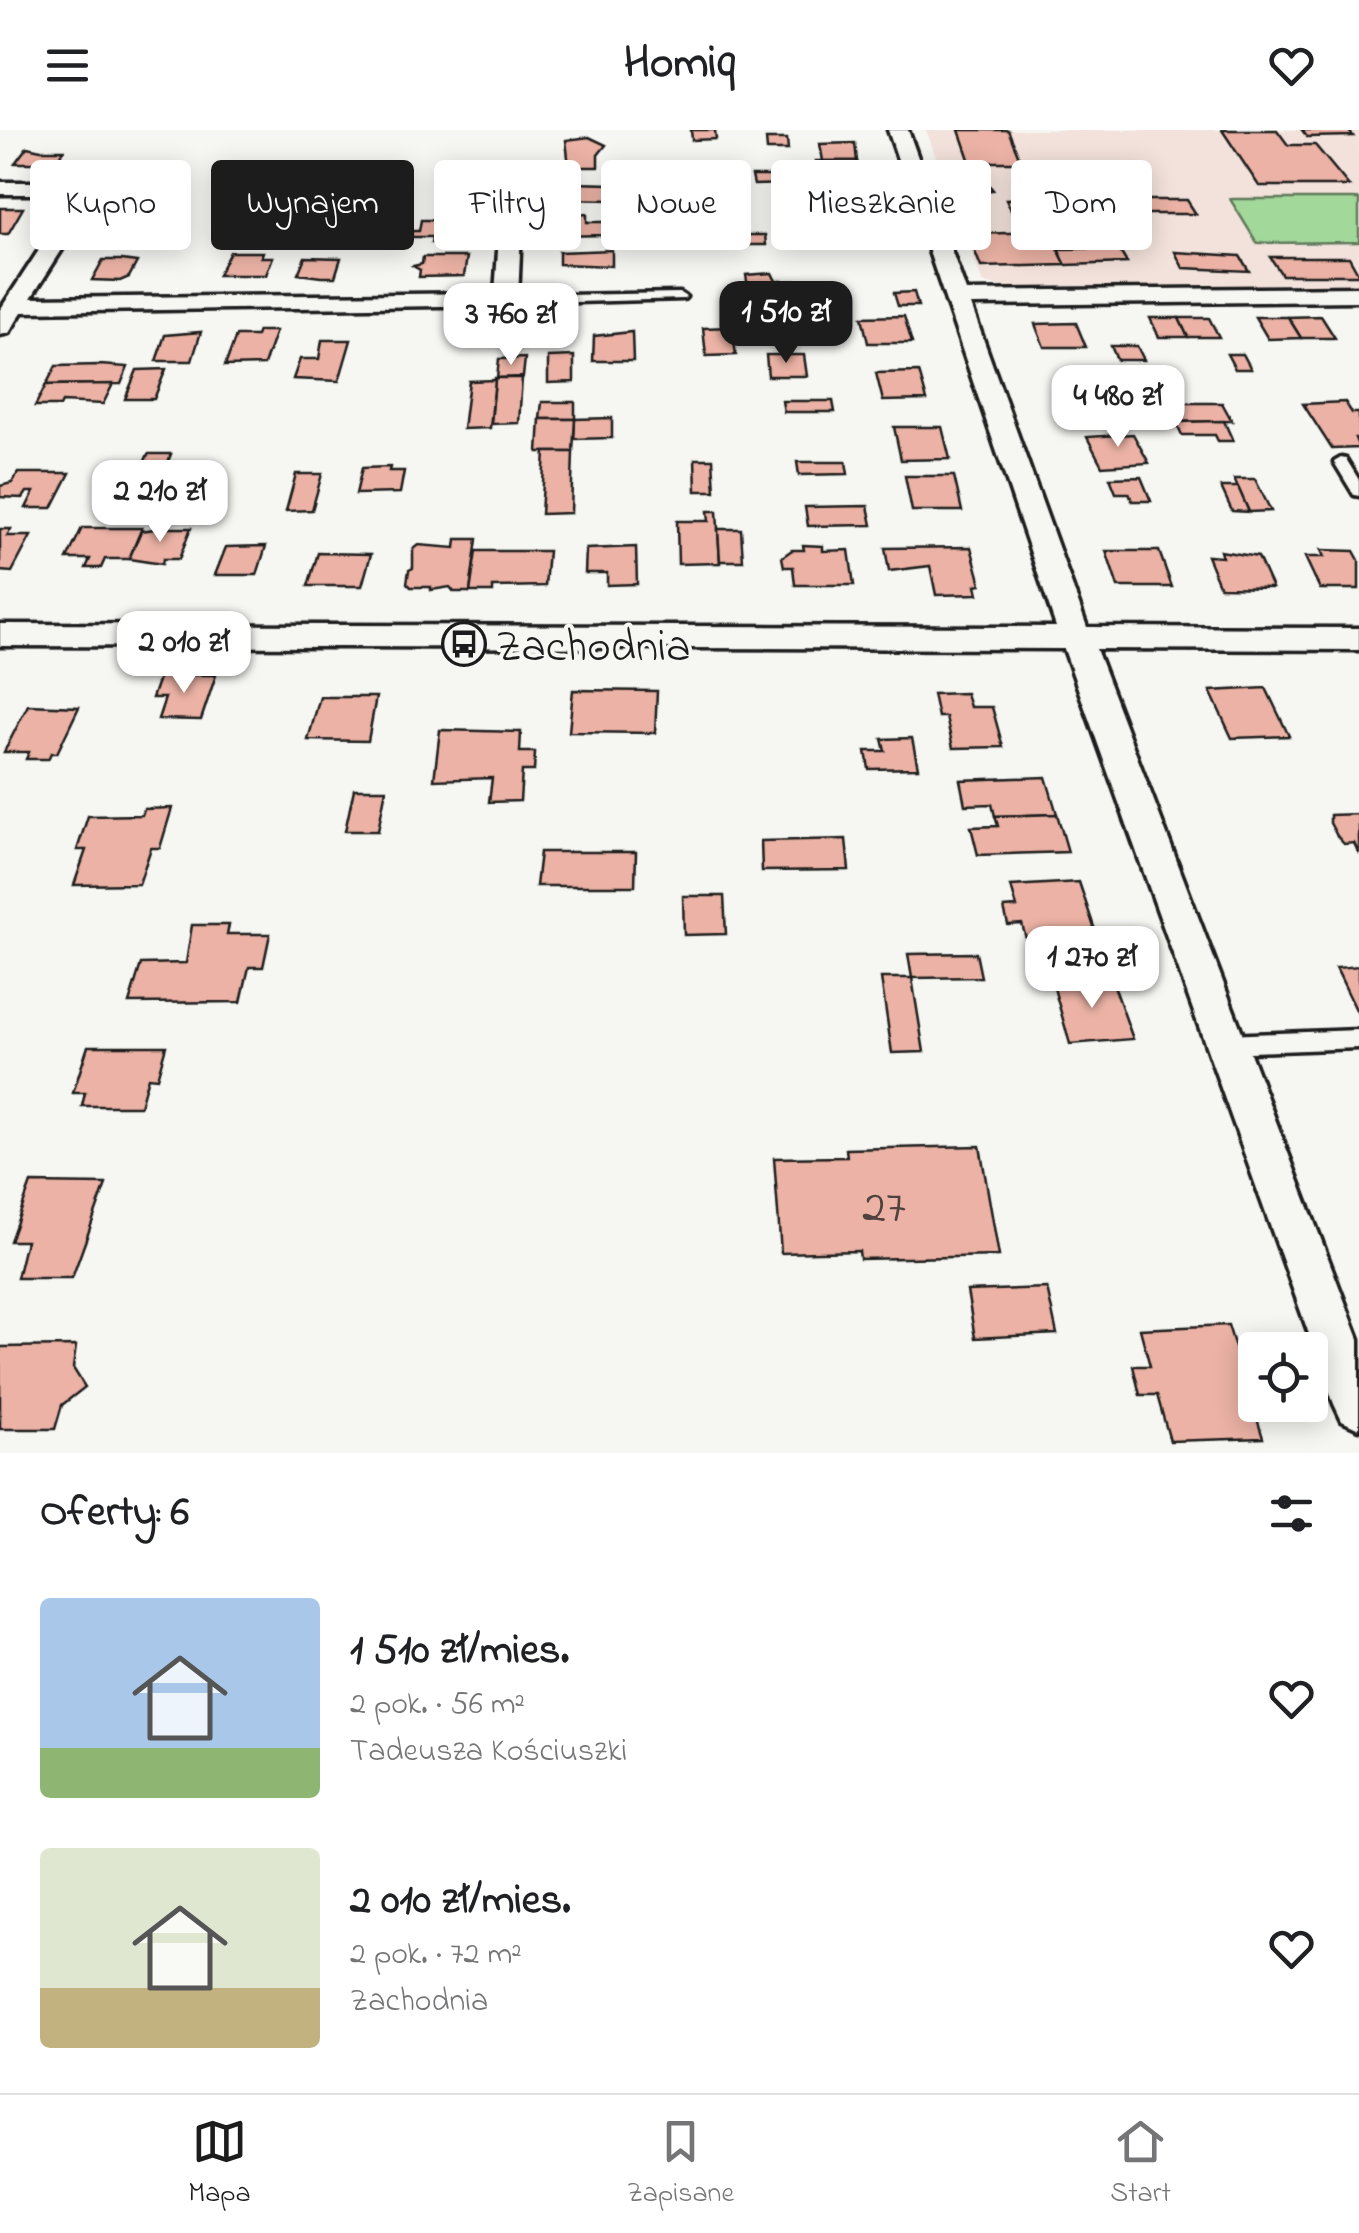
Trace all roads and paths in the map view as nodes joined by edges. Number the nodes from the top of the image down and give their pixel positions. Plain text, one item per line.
1 (898, 130) edge
2 (0, 188) edge
3 (509, 250) edge
4 (1359, 294) edge
5 (680, 297) dead end
6 (955, 298) junction
7 (506, 300) junction
8 (15, 305) junction
9 (0, 328) edge
10 (1341, 462) dead end
11 (1359, 492) edge
12 (0, 635) edge
13 (1359, 639) edge
14 (1077, 640) junction
15 (1359, 1038) edge
16 (1225, 1044) junction
17 (1359, 1404) edge

1 - 6 street
2 - 8 street
3 - 7 street
4 - 6 street
5 - 7 lane
6 - 14 street
7 - 8 street
8 - 9 street
10 - 11 lane
12 - 14 street
13 - 14 street
14 - 16 street
15 - 16 lane
16 - 17 street

